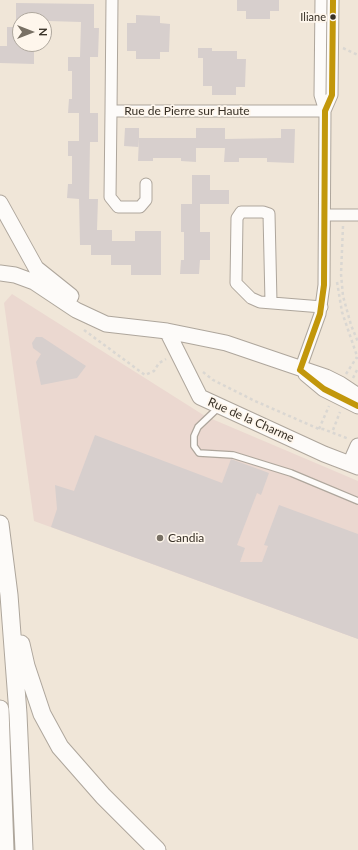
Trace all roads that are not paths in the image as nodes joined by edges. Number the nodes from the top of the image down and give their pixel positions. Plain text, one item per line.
1 (112, 0) edge
2 (321, 0) edge
3 (333, 0) edge
4 (111, 111) junction
5 (325, 111) junction
6 (146, 184) dead end
7 (0, 203) edge
8 (325, 215) junction
9 (358, 215) edge
10 (0, 274) edge
11 (271, 302) junction
12 (322, 307) junction
13 (129, 326) junction
14 (167, 331) junction
15 (300, 370) junction
16 (358, 396) edge
17 (220, 406) junction
18 (358, 406) edge
19 (355, 443) edge
20 (354, 466) edge
21 (358, 501) edge
22 (0, 524) edge
23 (9, 595) junction
24 (0, 709) edge
25 (5, 850) edge
26 (24, 850) edge
27 (157, 850) edge

1 - 4 street, Rue de Pierre sur Haute
2 - 5 street
3 - 5 street
4 - 5 street, Rue de Pierre sur Haute
4 - 6 street
5 - 8 street
7 - 13 main road
8 - 9 street
8 - 12 street
10 - 13 main road
11 - 11 street
11 - 12 street
12 - 15 street
13 - 14 main road
14 - 15 main road
14 - 17 main road, Rue de la Charme
15 - 16 main road
15 - 18 main road
17 - 20 main road, Rue de la Charme
17 - 21 lane
19 - 20 main road
22 - 23 main road
23 - 26 main road
23 - 27 main road
24 - 25 main road

